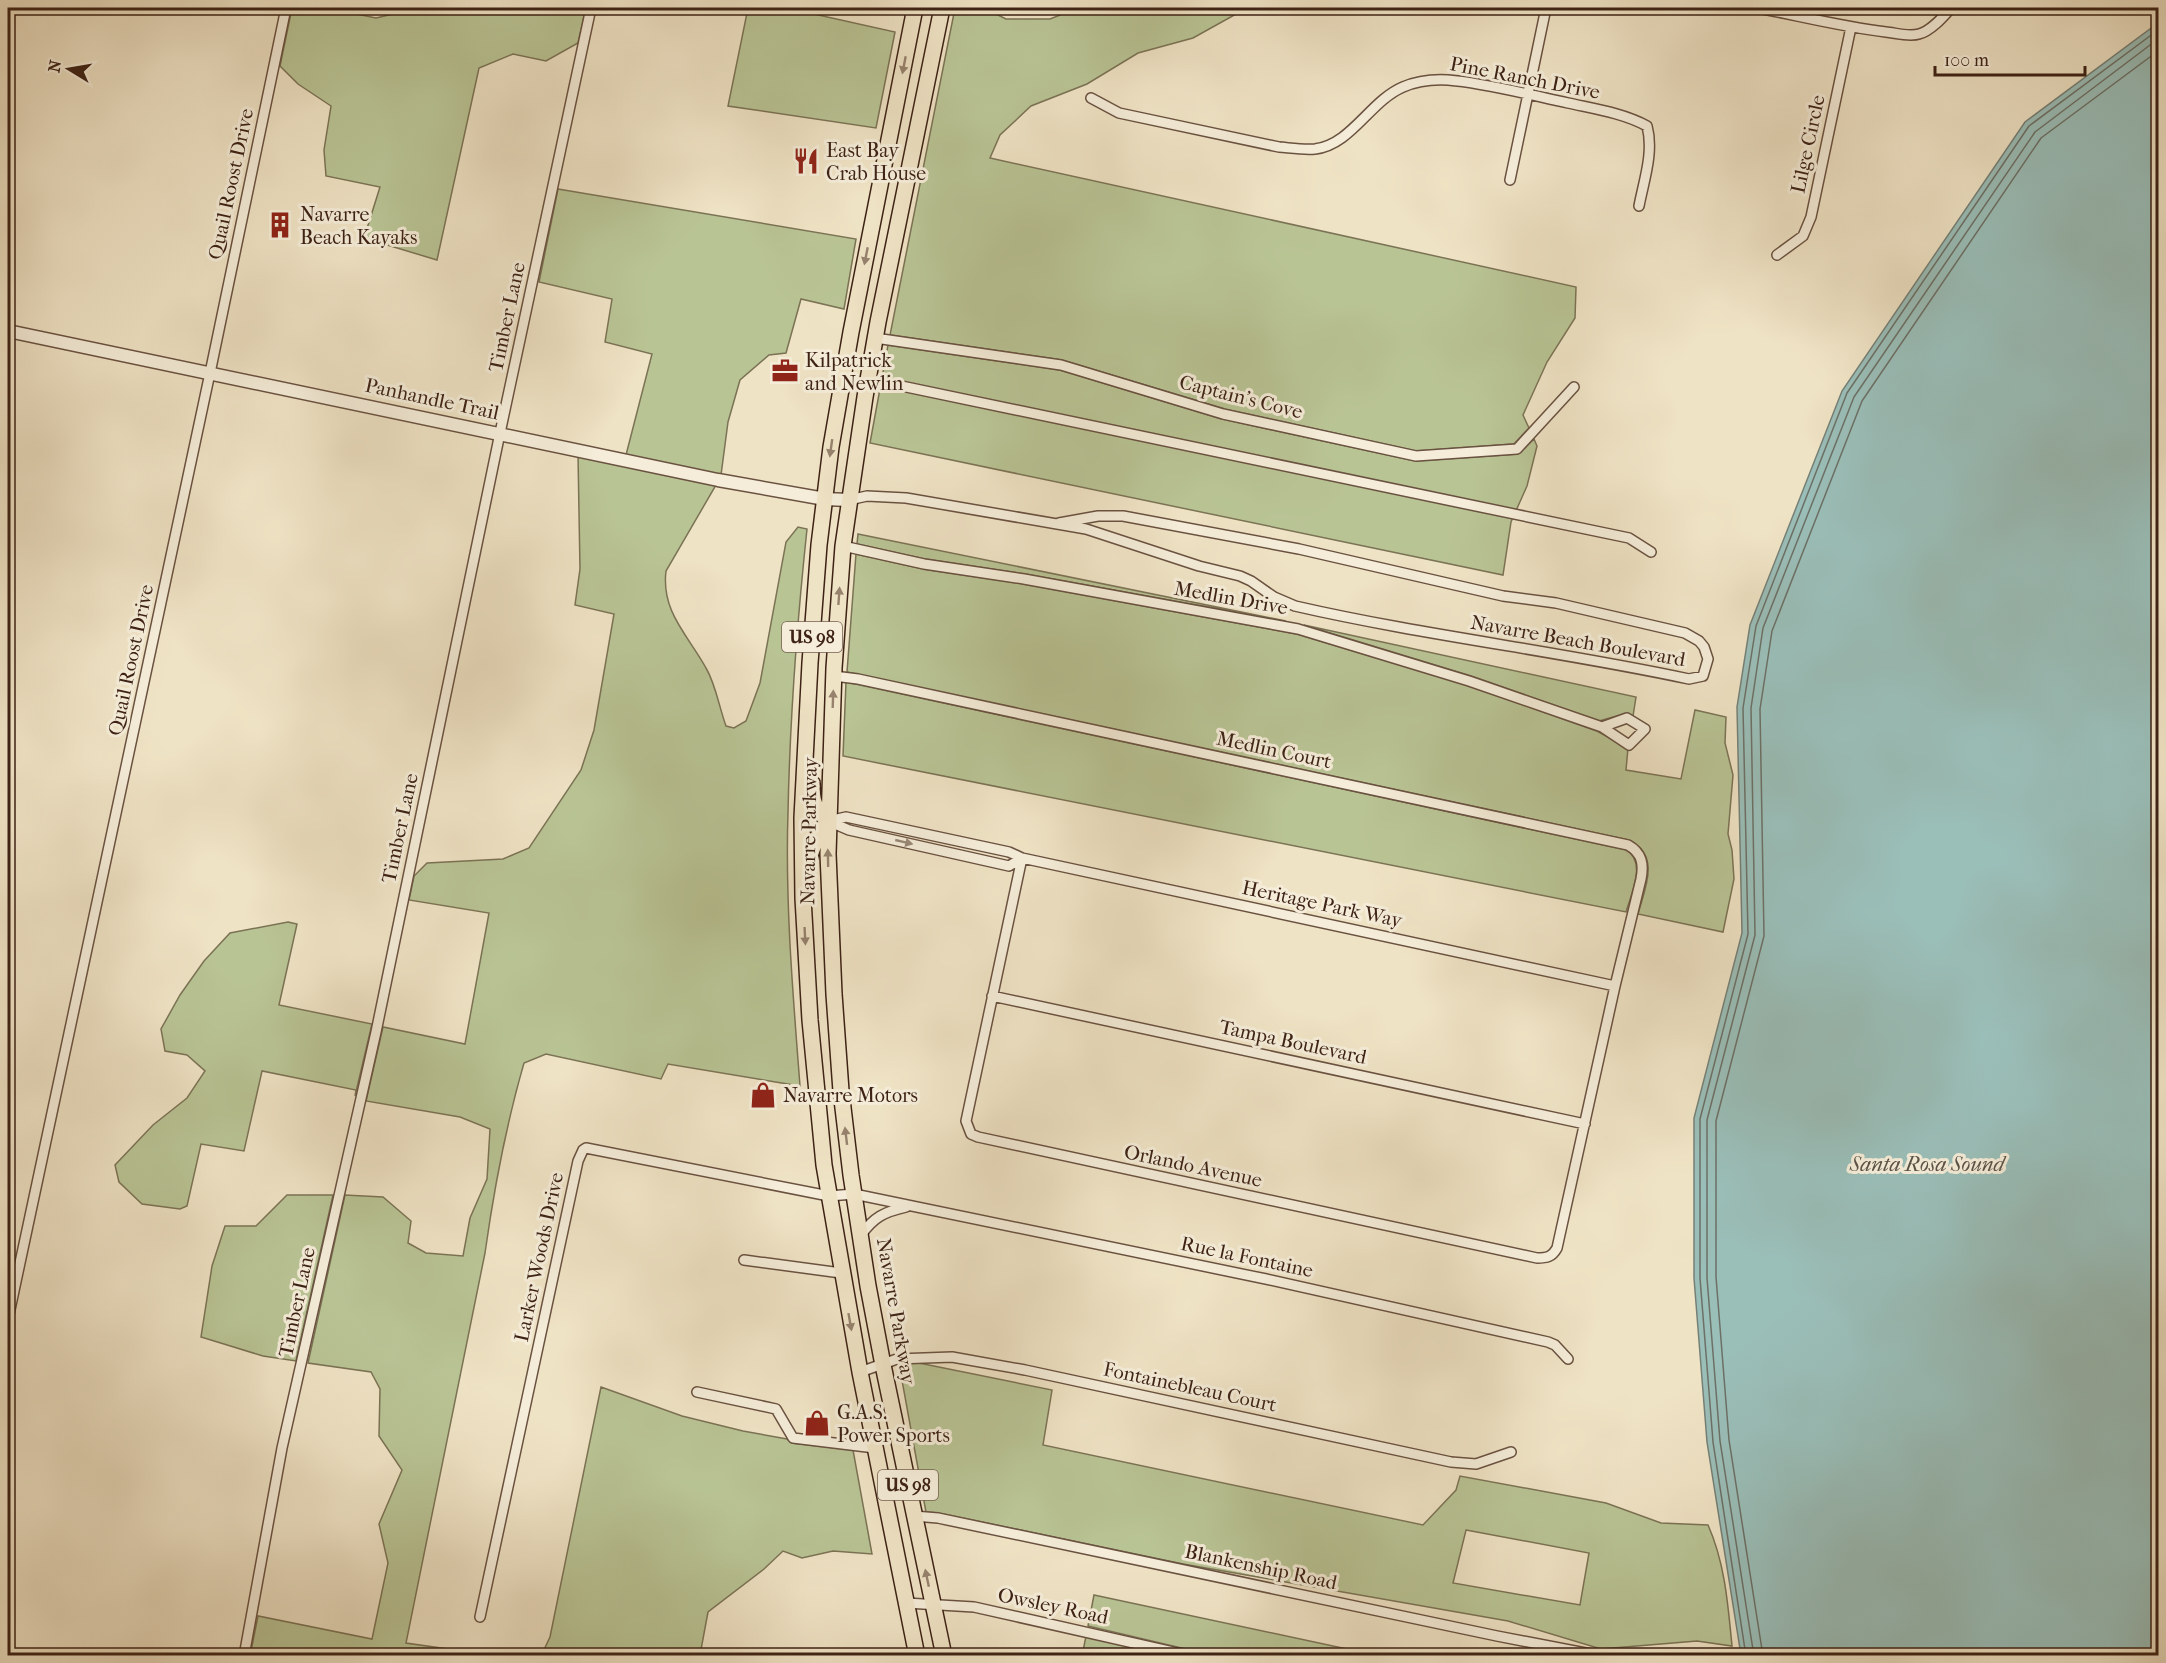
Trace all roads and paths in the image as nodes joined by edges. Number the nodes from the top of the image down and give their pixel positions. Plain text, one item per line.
1 (286, 8) edge
2 (591, 8) edge
3 (915, 8) edge
4 (942, 8) edge
5 (1546, 8) edge
6 (1758, 8) edge
7 (1951, 8) edge
8 (1851, 27) junction
9 (1528, 94) junction
10 (1091, 98) dead end
11 (1510, 180) dead end
12 (1639, 206) dead end
13 (1777, 255) dead end
14 (8, 331) edge
15 (876, 338) junction
16 (210, 373) junction
17 (868, 379) junction
18 (1574, 387) dead end
19 (500, 433) junction
20 (825, 499) junction
21 (849, 500) junction
22 (1059, 523) junction
23 (843, 546) junction
24 (1651, 552) dead end
25 (816, 588) junction
26 (834, 676) junction
27 (1602, 727) dead end
28 (828, 821) junction
29 (1022, 858) junction
30 (803, 898) junction
31 (1615, 986) junction
32 (992, 996) junction
33 (1585, 1124) junction
34 (854, 1194) junction
35 (829, 1196) junction
36 (911, 1206) junction
37 (861, 1236) junction
38 (744, 1260) dead end
39 (841, 1273) junction
40 (8, 1319) edge
41 (1568, 1359) dead end
42 (883, 1365) junction
43 (860, 1372) junction
44 (697, 1392) dead end
45 (875, 1448) junction
46 (1511, 1452) dead end
47 (914, 1516) junction
48 (906, 1603) junction
49 (933, 1604) junction
50 (480, 1617) dead end
51 (244, 1656) edge
52 (917, 1656) edge
53 (944, 1656) edge
54 (1191, 1656) edge
55 (1600, 1656) edge

1 - 16 street, Quail Roost Drive
2 - 19 street, Timber Lane
3 -> 20 highway, Navarre Parkway / US 98
4 - 15 highway, Navarre Parkway / US 98
5 - 9 street
6 - 8 street
7 - 8 street
8 - 13 street, Lilge Circle
9 - 10 street, Pine Ranch Drive
9 - 11 street
9 - 12 street, Pine Ranch Drive
14 - 16 street, Panhandle Trail
15 - 17 highway, Navarre Parkway / US 98
15 - 18 street, Captain's Cove
16 - 19 street, Panhandle Trail
16 - 40 street, Quail Roost Drive
17 - 21 highway, Navarre Parkway / US 98
17 - 24 street
19 - 20 street, Panhandle Trail
19 - 51 street, Timber Lane
20 - 21 street, Panhandle Trail
20 - 25 highway, Navarre Parkway / US 98
21 - 22 street
21 - 23 highway, Navarre Parkway / US 98
22 - 22 street, Navarre Beach Boulevard
26 -> 23 highway, Navarre Parkway / US 98
23 - 27 street, Medlin Drive
25 - 28 highway
25 - 30 highway, Navarre Parkway / US 98
28 -> 26 highway, Navarre Parkway / US 98
26 - 31 street, Medlin Court
28 - 29 street, Heritage Park Way
28 - 30 highway
34 -> 28 highway, Navarre Parkway / US 98
29 - 31 street, Heritage Park Way
29 - 32 street, Orlando Avenue
30 -> 35 highway, Navarre Parkway / US 98
31 - 33 street
32 - 33 street, Tampa Boulevard
32 - 33 street, Orlando Avenue
34 - 35 street, Rue la Fontaine
34 - 36 street, Rue la Fontaine
34 - 37 highway, Navarre Parkway / US 98
35 - 39 highway, Navarre Parkway / US 98
35 - 50 street, Larker Woods Drive
36 - 37 street, Rue la Fontaine
36 - 41 street, Rue la Fontaine
37 - 42 highway, Navarre Parkway / US 98
38 - 39 street
39 -> 43 highway, Navarre Parkway / US 98
42 - 43 street, Fontainebleau Court
42 - 46 street, Fontainebleau Court
42 - 47 highway, Navarre Parkway / US 98
43 - 45 highway, Navarre Parkway / US 98
44 - 45 street
45 - 48 highway, Navarre Parkway / US 98
49 -> 47 highway, Navarre Parkway / US 98
47 - 55 street, Blankenship Road
48 - 49 street, Owsley Road
48 - 52 highway, Navarre Parkway / US 98
49 - 53 highway, Navarre Parkway / US 98
49 - 54 street, Owsley Road

